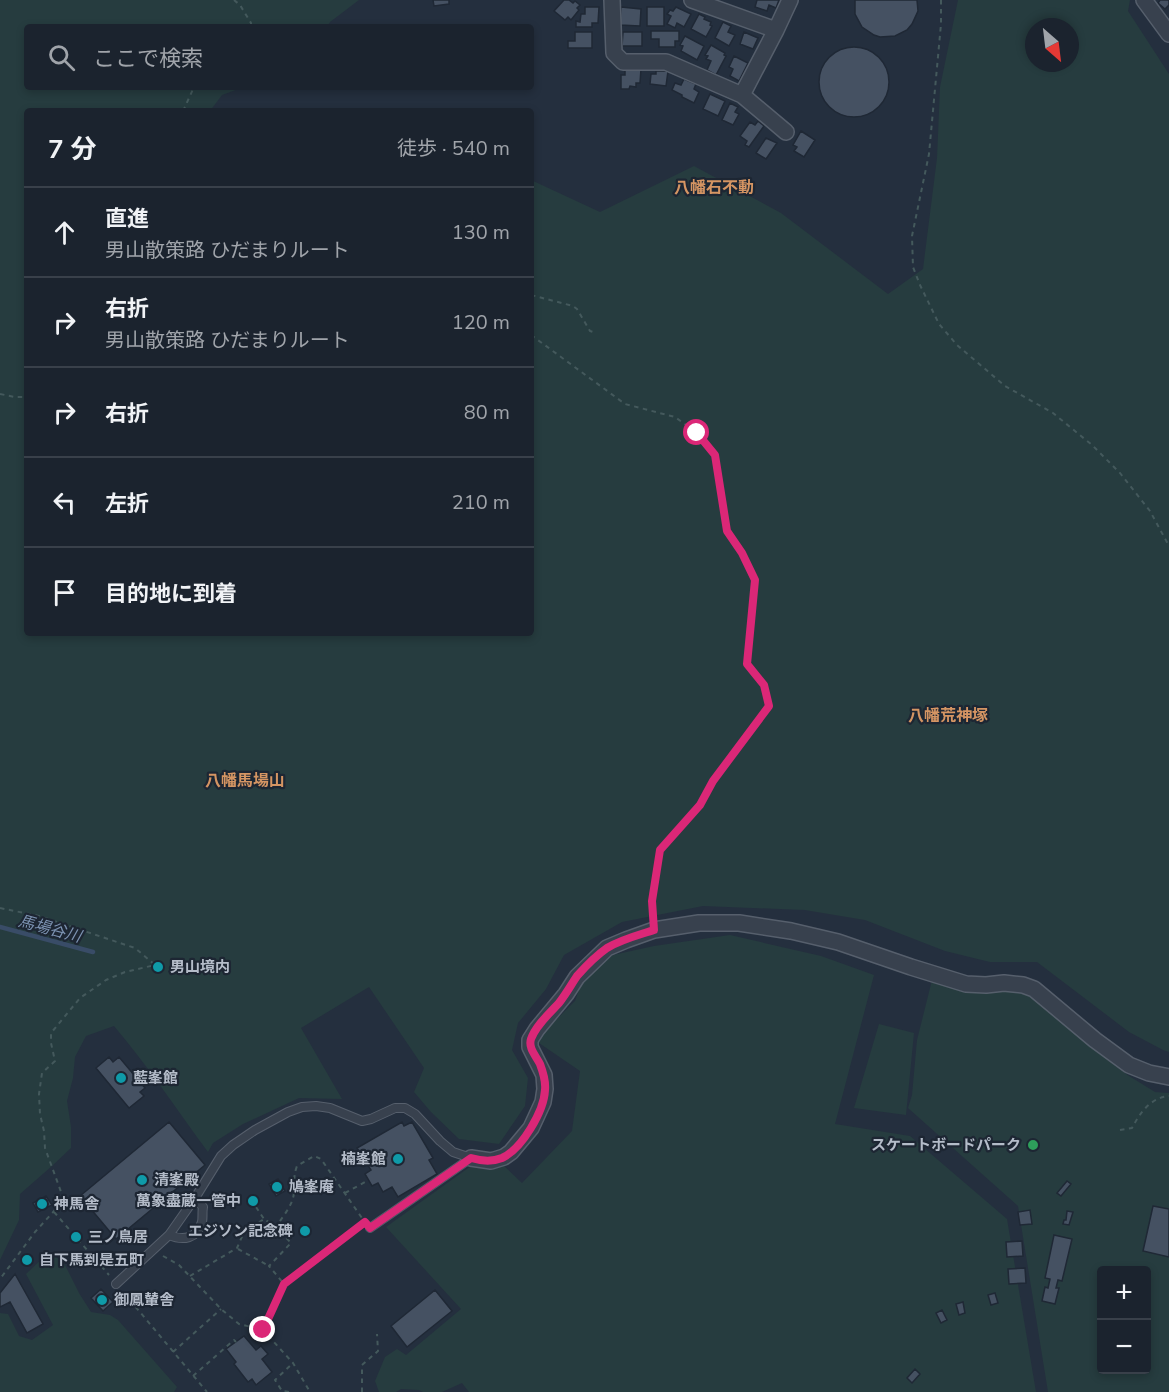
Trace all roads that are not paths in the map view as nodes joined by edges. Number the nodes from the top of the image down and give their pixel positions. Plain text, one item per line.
1 (612, 0) edge
2 (692, 0) edge
3 (790, 0) edge
4 (1144, 0) edge
5 (776, 30) junction
6 (1169, 34) edge
7 (742, 95) junction
8 (786, 132) dead end
9 (1169, 1077) edge
10 (471, 1158) junction
11 (195, 1198) junction
12 (370, 1228) dead end
13 (169, 1235) junction
14 (116, 1284) road end

1 - 7 street
2 - 5 street
3 - 5 street
4 - 6 street
5 - 7 street
7 - 8 street
9 - 10 street
10 - 11 lane
10 - 12 lane
11 - 13 lane
11 - 13 lane
13 - 14 lane

